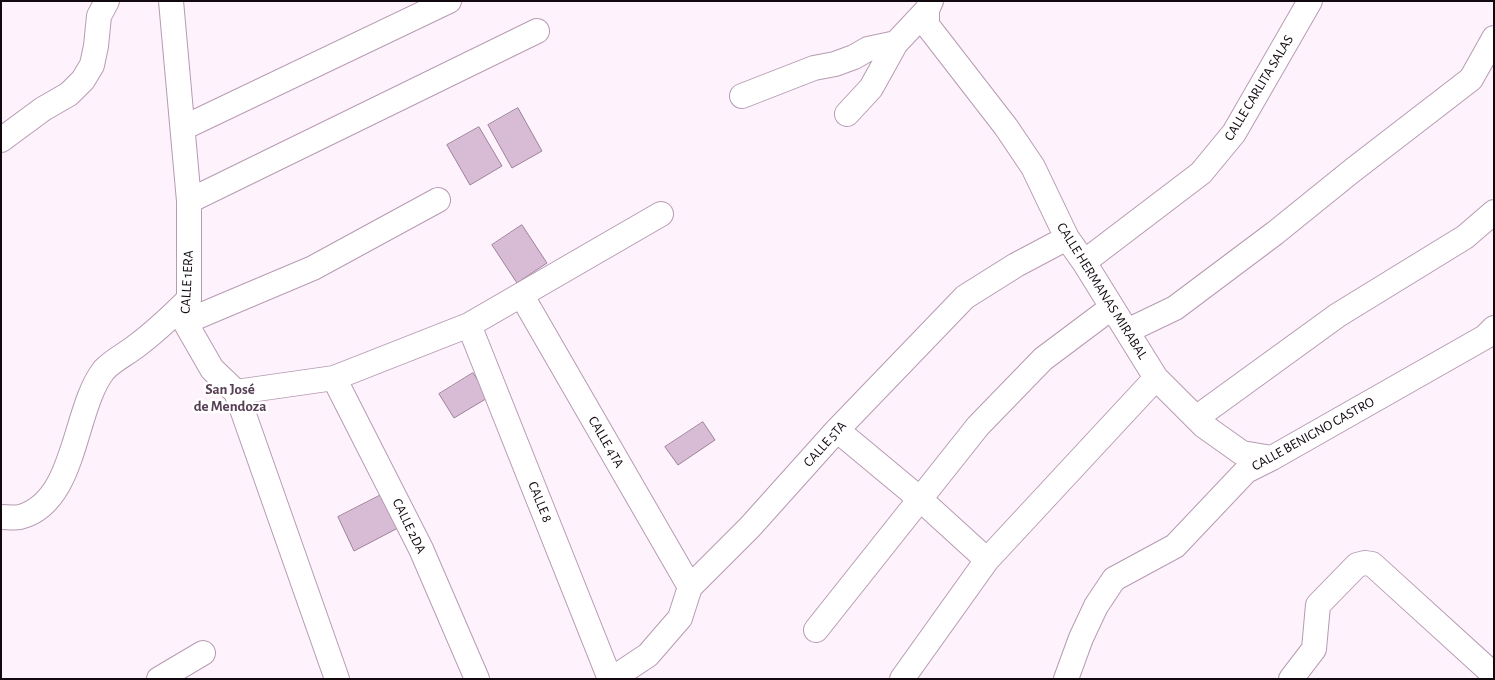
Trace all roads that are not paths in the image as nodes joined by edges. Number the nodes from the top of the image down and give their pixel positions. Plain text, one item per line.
1 (108, 1) edge
2 (449, 1) edge
3 (1310, 1) edge
4 (173, 2) edge
5 (929, 5) edge
6 (537, 31) dead end
7 (1494, 38) edge
8 (896, 43) junction
9 (742, 96) dead end
10 (847, 114) dead end
11 (183, 128) junction
12 (1, 140) edge
13 (438, 200) dead end
14 (189, 201) junction
15 (1494, 212) edge
16 (661, 214) dead end
17 (1067, 238) junction
18 (1084, 262) junction
19 (522, 296) junction
20 (189, 299) junction
21 (1111, 308) junction
22 (185, 322) junction
23 (469, 325) junction
24 (1494, 328) edge
25 (1127, 331) junction
26 (334, 378) junction
27 (1156, 378) junction
28 (236, 392) junction
29 (1196, 418) junction
30 (837, 430) junction
31 (1272, 458) junction
32 (920, 499) junction
33 (1, 517) edge
34 (987, 560) junction
35 (690, 587) junction
36 (816, 630) dead end
37 (203, 653) dead end
38 (1494, 675) edge
39 (159, 679) edge
40 (337, 679) edge
41 (476, 679) edge
42 (611, 679) edge
43 (902, 679) edge
44 (1066, 679) edge
45 (1291, 679) edge

1 - 12 street
2 - 11 street
3 - 18 street, CALLE CARLITA SALAS
4 - 11 street, CALLE 1ERA
5 - 8 street
5 - 17 street, CALLE HERMANAS MIRABAL
6 - 14 street
7 - 25 street
8 - 9 street
8 - 10 street
11 - 14 street, CALLE 1ERA
13 - 22 street
14 - 20 street, CALLE 1ERA
15 - 29 street
16 - 19 street
17 - 18 street, CALLE HERMANAS MIRABAL
17 - 30 street, CALLE 5TA
18 - 21 street, CALLE HERMANAS MIRABAL
19 - 23 street
19 - 35 street, CALLE 4TA
20 - 22 street, CALLE 1ERA
20 - 33 street
21 - 25 street, CALLE HERMANAS MIRABAL
21 - 32 street
22 - 28 street, CALLE 1ERA
23 - 26 street
23 - 42 street, CALLE 8
24 - 31 street, CALLE BENIGNO CASTRO
25 - 27 street, CALLE HERMANAS MIRABAL
26 - 28 street
26 - 41 street, CALLE 2DA
27 - 29 street, CALLE HERMANAS MIRABAL
27 - 34 street
28 - 40 street, CALLE 1ERA
29 - 31 street, CALLE HERMANAS MIRABAL
30 - 32 street
30 - 35 street, CALLE 5TA
31 - 44 street, CALLE BENIGNO CASTRO
32 - 34 street
32 - 36 street
34 - 43 street
35 - 42 street, CALLE 5TA
37 - 39 street
38 - 45 street

